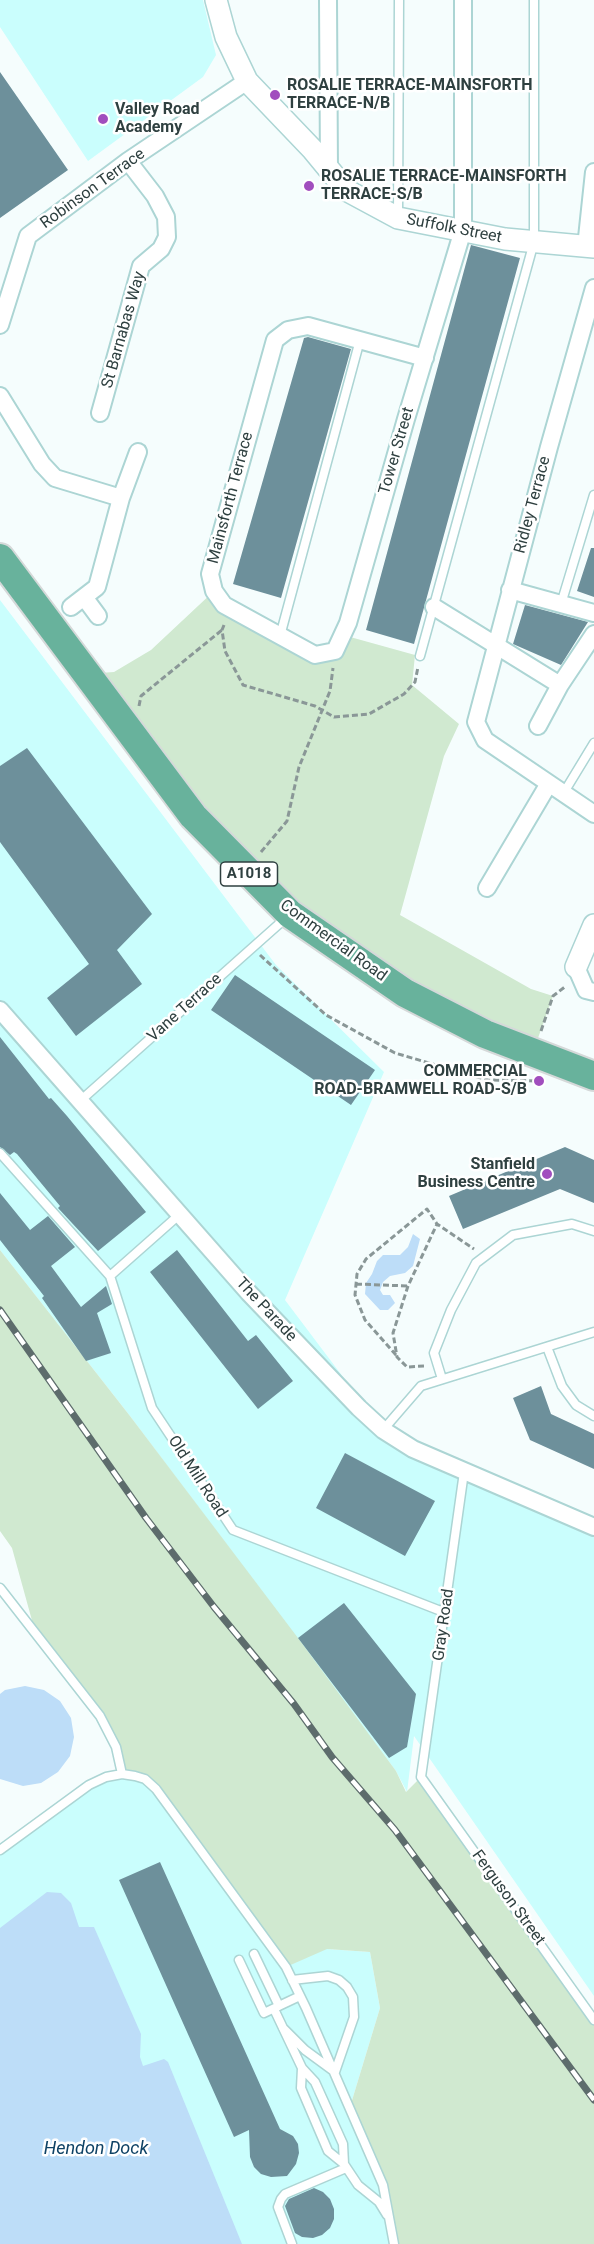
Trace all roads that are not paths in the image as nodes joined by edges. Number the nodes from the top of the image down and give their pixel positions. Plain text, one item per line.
1 (216, 0) edge
2 (328, 0) edge
3 (399, 0) edge
4 (463, 0) edge
5 (534, 0) edge
6 (247, 81) junction
7 (128, 161) junction
8 (329, 170) junction
9 (594, 175) edge
10 (398, 218) junction
11 (463, 230) junction
12 (534, 242) junction
13 (590, 247) edge
14 (594, 288) edge
15 (0, 325) edge
16 (360, 340) junction
17 (424, 358) junction
18 (0, 396) edge
19 (100, 413) dead end
20 (138, 452) dead end
21 (594, 495) edge
22 (121, 498) junction
23 (0, 558) edge
24 (510, 590) junction
25 (84, 597) junction
26 (561, 604) junction
27 (70, 607) dead end
28 (434, 607) junction
29 (594, 613) edge
30 (98, 616) dead end
31 (594, 634) edge
32 (280, 636) junction
33 (495, 645) junction
34 (315, 655) joint
35 (420, 656) road end
36 (560, 685) junction
37 (538, 726) dead end
38 (594, 743) edge
39 (548, 785) junction
40 (562, 794) junction
41 (594, 814) edge
42 (487, 888) dead end
43 (290, 914) junction
44 (594, 925) edge
45 (578, 972) joint
46 (594, 992) edge
47 (0, 1010) edge
48 (594, 1076) edge
49 (79, 1102) junction
50 (0, 1153) edge
51 (179, 1215) junction
52 (594, 1231) edge
53 (110, 1276) junction
54 (594, 1332) edge
55 (547, 1347) junction
56 (442, 1379) junction
57 (594, 1416) edge
58 (383, 1430) junction
59 (464, 1472) junction
60 (594, 1527) edge
61 (0, 1588) edge
62 (446, 1613) junction
63 (122, 1774) junction
64 (421, 1778) joint
65 (0, 1850) edge
66 (254, 1954) dead end
67 (239, 1960) dead end
68 (292, 1980) junction
69 (300, 1996) junction
70 (276, 2007) junction
71 (594, 2020) edge
72 (283, 2028) junction
73 (302, 2068) junction
74 (335, 2072) junction
75 (345, 2166) junction
76 (390, 2219) junction
77 (292, 2244) edge
78 (394, 2244) edge

1 - 6 street, Suffolk Street
2 - 8 street
3 - 10 lane
4 - 11 street, Tower Street
5 - 12 lane
6 - 7 street, Robinson Terrace
6 - 8 street, Suffolk Street
7 - 15 street, Robinson Terrace
7 - 19 street, St Barnabas Way
8 - 10 street, Suffolk Street
9 - 13 street
10 - 11 street, Suffolk Street
11 - 12 street, Suffolk Street
11 - 17 street, Tower Street
12 - 13 street, Suffolk Street
12 - 28 lane
14 - 24 street, Ridley Terrace
16 - 17 street
16 - 32 lane
16 - 32 street, Mainsforth Terrace
17 - 34 street, Tower Street
18 - 22 street
20 - 22 street
21 - 26 lane
22 - 25 street
23 - 43 highway, Commercial Road / A1018
24 - 26 street
24 - 33 street, Ridley Terrace
25 - 27 street
25 - 30 street
26 - 29 street
28 - 33 street
28 - 35 lane
31 - 36 street
32 - 34 street, Mainsforth Terrace
33 - 36 street
33 - 39 street, Ridley Terrace
36 - 37 street
38 - 40 lane
39 - 40 street
39 - 42 street
40 - 41 street
43 - 48 highway, Commercial Road / A1018
43 - 49 lane, Vane Terrace
44 - 45 street
45 - 46 street
47 - 49 street, The Parade
49 - 51 street, The Parade
50 - 53 lane
51 - 53 lane
51 - 58 street, The Parade
52 - 56 lane
53 - 62 lane, Old Mill Road
54 - 55 lane
55 - 56 lane
55 - 57 lane
56 - 58 lane
58 - 59 street, The Parade
59 - 60 street, The Parade
59 - 62 lane, Gray Road
61 - 63 lane
62 - 64 lane, Gray Road
63 - 65 lane
63 - 68 lane
64 - 71 lane, Ferguson Street
66 - 70 lane
67 - 70 lane
68 - 69 lane
68 - 74 lane
69 - 70 lane
69 - 74 lane
70 - 72 lane
72 - 73 lane
72 - 74 lane
73 - 75 lane
73 - 75 lane
74 - 76 lane
75 - 76 lane
75 - 77 lane
76 - 78 lane

